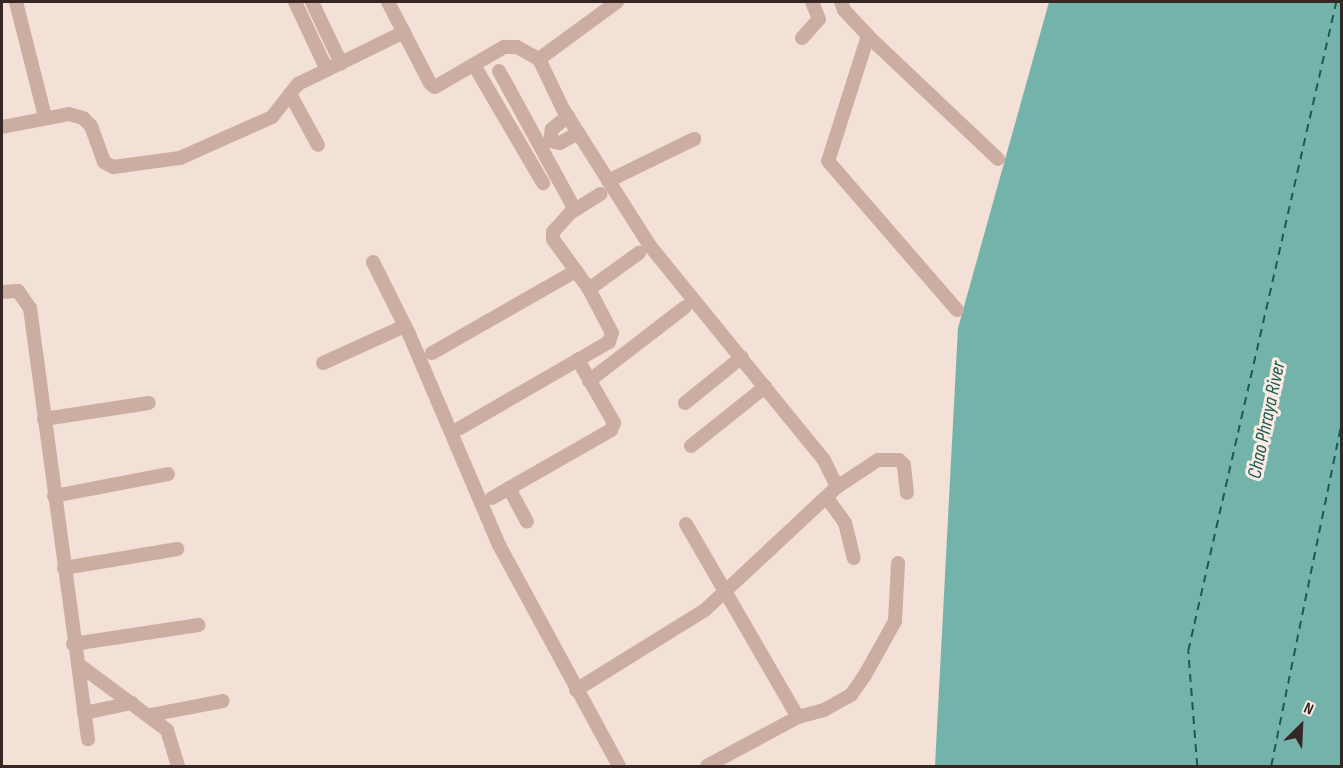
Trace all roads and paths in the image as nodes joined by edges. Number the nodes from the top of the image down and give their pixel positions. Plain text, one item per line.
1 (16, 2) edge
2 (295, 2) edge
3 (312, 2) edge
4 (388, 2) edge
5 (617, 2) edge
6 (812, 2) edge
7 (841, 2) edge
8 (404, 32) junction
9 (868, 36) junction
10 (802, 38) dead end
11 (539, 59) junction
12 (341, 63) junction
13 (474, 64) junction
14 (327, 70) junction
15 (499, 70) dead end
16 (290, 94) junction
17 (568, 116) junction
18 (45, 117) junction
19 (2, 127) edge
20 (578, 133) junction
21 (694, 139) dead end
22 (545, 144) junction
23 (318, 145) dead end
24 (998, 159) dead end
25 (608, 181) junction
26 (543, 183) dead end
27 (601, 194) dead end
28 (575, 210) junction
29 (639, 253) dead end
30 (373, 262) dead end
31 (576, 271) junction
32 (589, 289) junction
33 (2, 292) edge
34 (685, 307) dead end
35 (957, 310) dead end
36 (405, 326) junction
37 (432, 353) dead end
38 (742, 357) junction
39 (578, 360) junction
40 (323, 363) dead end
41 (589, 381) junction
42 (765, 387) junction
43 (149, 403) dead end
44 (685, 403) dead end
45 (44, 419) junction
46 (460, 428) dead end
47 (691, 446) dead end
48 (168, 474) dead end
49 (837, 487) junction
50 (509, 488) junction
51 (908, 493) dead end
52 (54, 496) junction
53 (492, 498) dead end
54 (827, 498) junction
55 (527, 522) dead end
56 (686, 525) dead end
57 (177, 549) dead end
58 (854, 558) dead end
59 (898, 563) dead end
60 (64, 568) junction
61 (725, 591) junction
62 (199, 625) dead end
63 (73, 645) junction
64 (78, 664) junction
65 (576, 690) junction
66 (223, 701) dead end
67 (132, 703) junction
68 (84, 713) junction
69 (150, 715) junction
70 (798, 717) junction
71 (88, 739) dead end
72 (178, 766) edge
73 (619, 766) edge
74 (707, 766) edge

1 - 18 street
2 - 14 street
3 - 12 street
4 - 8 street
5 - 11 street
6 - 10 street
7 - 9 street
8 - 12 street
8 - 13 street
9 - 24 street
9 - 35 street
11 - 13 street
11 - 17 street
12 - 14 street
13 - 26 street
14 - 16 street
15 - 22 street
16 - 18 street
16 - 23 street
17 - 20 street
17 - 22 street
18 - 19 street
20 - 22 street
20 - 25 street
21 - 25 street
22 - 28 street
25 - 38 street
27 - 28 street
28 - 31 street
29 - 32 street
30 - 36 street
31 - 32 street
31 - 37 street
32 - 39 street
33 - 45 street
34 - 41 street
36 - 40 street
36 - 65 street
38 - 42 street
38 - 44 street
39 - 41 street
39 - 46 street
41 - 50 street
42 - 47 street
42 - 49 street
43 - 45 street
45 - 52 street
48 - 52 street
49 - 51 street
49 - 54 street
50 - 53 street
50 - 55 street
52 - 60 street
54 - 58 street
54 - 61 street
56 - 61 street
57 - 60 street
59 - 70 street
60 - 63 street
61 - 65 street
61 - 70 street
62 - 63 street
63 - 64 street
64 - 67 street
64 - 68 street
65 - 73 street
66 - 69 street
67 - 68 street
67 - 69 street
68 - 71 street
69 - 72 street
70 - 74 street

